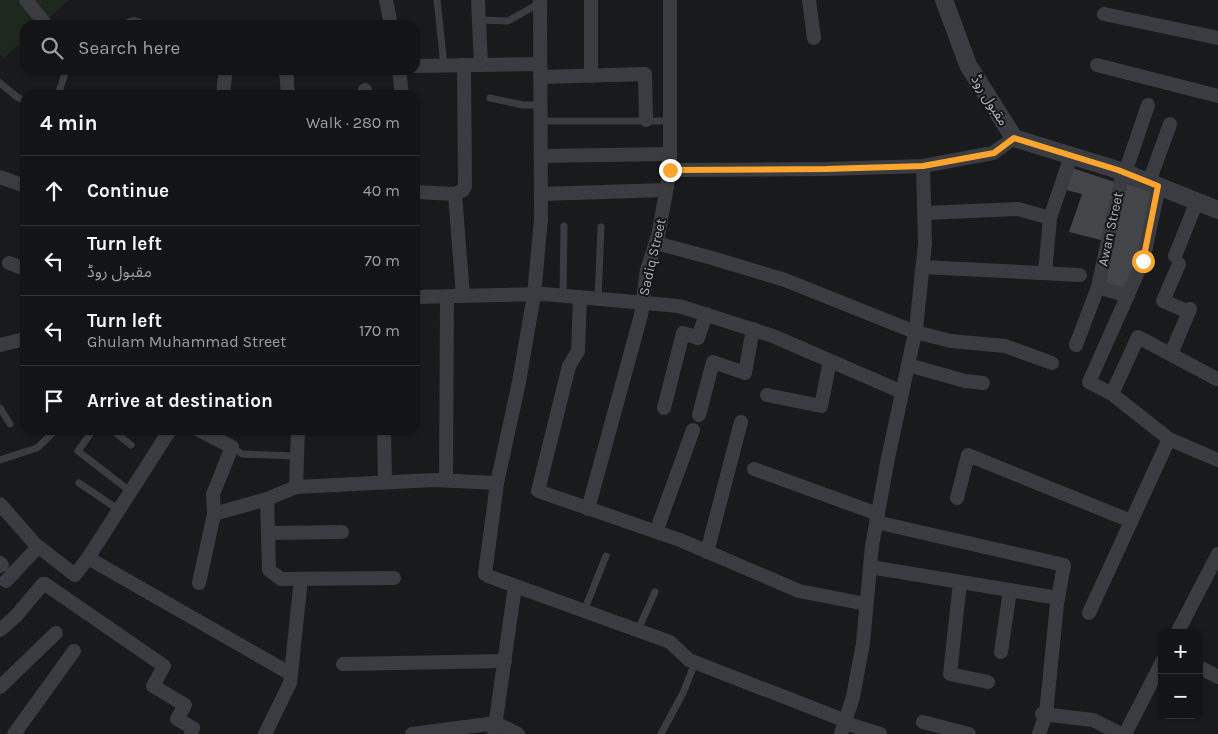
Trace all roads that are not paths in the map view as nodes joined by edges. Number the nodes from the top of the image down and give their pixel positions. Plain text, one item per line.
1 (26, 0) edge
2 (386, 0) edge
3 (437, 0) edge
4 (478, 0) edge
5 (591, 0) edge
6 (670, 0) edge
7 (809, 0) edge
8 (944, 0) edge
9 (540, 2) edge
10 (1104, 14) dead end
11 (42, 20) edge
12 (390, 20) edge
13 (479, 20) junction
14 (814, 38) dead end
15 (1218, 38) edge
16 (464, 65) junction
17 (481, 65) junction
18 (1097, 65) dead end
19 (420, 66) edge
20 (444, 66) junction
21 (540, 71) junction
22 (64, 75) edge
23 (286, 75) edge
24 (400, 75) edge
25 (225, 76) dead end
26 (591, 76) junction
27 (0, 83) edge
28 (60, 90) edge
29 (224, 90) edge
30 (288, 90) edge
31 (401, 90) edge
32 (1218, 96) edge
33 (20, 98) edge
34 (490, 98) dead end
35 (540, 105) junction
36 (1148, 105) dead end
37 (646, 120) junction
38 (540, 121) junction
39 (670, 121) junction
40 (1170, 124) dead end
41 (1014, 138) junction
42 (670, 154) junction
43 (541, 156) junction
44 (1071, 156) junction
45 (923, 166) junction
46 (670, 170) junction
47 (1124, 172) junction
48 (0, 177) edge
49 (20, 184) edge
50 (1154, 184) junction
51 (666, 190) junction
52 (420, 192) edge
53 (455, 194) junction
54 (541, 194) junction
55 (1197, 201) junction
56 (1218, 210) edge
57 (924, 213) junction
58 (1050, 218) junction
59 (564, 226) dead end
60 (601, 227) dead end
61 (656, 243) junction
62 (9, 263) dead end
63 (20, 267) edge
64 (923, 268) junction
65 (1045, 273) junction
66 (1080, 275) dead end
67 (1098, 287) junction
68 (534, 294) junction
69 (447, 296) junction
70 (463, 296) junction
71 (563, 296) junction
72 (1128, 296) junction
73 (580, 297) junction
74 (420, 298) edge
75 (598, 299) junction
76 (642, 303) junction
77 (706, 314) junction
78 (753, 329) junction
79 (915, 332) junction
80 (20, 340) edge
81 (0, 345) edge
82 (1076, 345) dead end
83 (1171, 354) junction
84 (830, 361) junction
85 (1052, 363) dead end
86 (908, 365) junction
87 (1218, 380) edge
88 (983, 384) dead end
89 (902, 392) junction
90 (1112, 394) junction
91 (767, 395) dead end
92 (0, 408) edge
93 (664, 408) dead end
94 (699, 415) dead end
95 (741, 422) dead end
96 (10, 424) dead end
97 (693, 430) dead end
98 (51, 435) edge
99 (89, 435) edge
100 (118, 435) edge
101 (167, 435) edge
102 (209, 435) edge
103 (298, 435) edge
104 (384, 435) edge
105 (1169, 439) junction
106 (131, 445) dead end
107 (232, 447) junction
108 (297, 456) junction
109 (0, 460) edge
110 (1218, 460) edge
111 (754, 469) dead end
112 (446, 480) junction
113 (385, 482) junction
114 (79, 483) dead end
115 (497, 483) junction
116 (296, 487) junction
117 (131, 492) junction
118 (267, 498) junction
119 (958, 498) dead end
120 (0, 504) edge
121 (588, 508) junction
122 (119, 510) junction
123 (214, 514) junction
124 (877, 518) junction
125 (1131, 521) junction
126 (342, 532) dead end
127 (656, 532) junction
128 (268, 533) junction
129 (38, 547) junction
130 (707, 552) junction
131 (1218, 554) edge
132 (606, 556) dead end
133 (88, 558) junction
134 (0, 562) edge
135 (0, 566) edge
136 (870, 567) junction
137 (1214, 573) edge
138 (394, 578) dead end
139 (301, 579) junction
140 (6, 581) dead end
141 (960, 582) junction
142 (199, 583) dead end
143 (515, 586) junction
144 (1010, 590) junction
145 (655, 592) dead end
146 (1058, 598) junction
147 (866, 604) junction
148 (584, 611) junction
149 (1089, 613) dead end
150 (1179, 629) edge
151 (0, 630) edge
152 (638, 630) junction
153 (56, 633) dead end
154 (74, 651) dead end
155 (1001, 652) dead end
156 (505, 661) junction
157 (695, 663) junction
158 (343, 664) dead end
159 (1203, 669) edge
160 (1158, 670) edge
161 (291, 674) junction
162 (1218, 676) edge
163 (988, 682) dead end
164 (0, 687) edge
165 (1044, 714) junction
166 (1093, 720) junction
167 (923, 722) dead end
168 (844, 726) edge
169 (495, 729) edge
170 (14, 734) edge
171 (191, 734) edge
172 (265, 734) edge
173 (412, 734) edge
174 (518, 734) edge
175 (661, 734) edge
176 (880, 734) edge
177 (968, 734) edge
178 (1039, 734) edge
179 (1089, 734) edge
180 (1121, 734) edge
181 (1125, 734) edge

1 - 11 street
2 - 12 street
3 - 20 lane
4 - 13 street
5 - 26 street
6 - 39 street, Sadiq Street
7 - 14 street
8 - 41 street, مقبول روڈ
9 - 13 lane
9 - 21 street
10 - 15 street
13 - 17 street
16 - 17 street
16 - 20 street
16 - 53 street
17 - 21 street
18 - 32 street
19 - 20 street
21 - 26 street
21 - 35 street
22 - 28 lane
23 - 30 street
24 - 31 street
25 - 29 street
26 - 37 street
27 - 33 lane
34 - 35 lane
35 - 38 street
36 - 47 street, Awan Street
37 - 38 lane
37 - 39 lane
38 - 43 street
39 - 42 street, Sadiq Street
40 - 50 street
41 - 44 street, مقبول روڈ
41 - 45 street
42 - 43 street
42 - 46 street, Sadiq Street
43 - 54 street
44 - 47 street, مقبول روڈ
44 - 58 street
45 - 46 street
45 - 57 street
46 - 51 street, Sadiq Street
47 - 50 street, مقبول روڈ
47 - 67 street, Awan Street
48 - 49 street
50 - 55 street, مقبول روڈ
50 - 72 street
51 - 54 street
51 - 61 street, Sadiq Street
52 - 53 street
53 - 70 street
54 - 68 street
55 - 56 street, مقبول روڈ
55 - 83 street
57 - 58 street
57 - 64 street
58 - 65 street
59 - 71 lane
60 - 75 lane
61 - 76 street, Sadiq Street
61 - 79 street
62 - 63 street
64 - 65 street
64 - 79 street
65 - 66 street
67 - 72 street
67 - 82 street, Awan Street
68 - 70 street
68 - 71 street
68 - 115 street
69 - 70 street
69 - 74 street
69 - 112 street
71 - 73 street
72 - 90 street
73 - 75 street
73 - 121 street
75 - 76 street
76 - 77 street
76 - 121 street, Sadiq Street
77 - 78 street
77 - 93 street
78 - 84 street
78 - 94 street
79 - 85 street
79 - 86 street
80 - 81 street
83 - 87 street
83 - 90 street
84 - 89 street
84 - 91 street
86 - 88 street
86 - 89 street
89 - 124 street
90 - 105 street
92 - 96 lane
95 - 130 street
97 - 127 street
98 - 109 lane
99 - 117 lane
100 - 106 lane
101 - 117 street
102 - 107 street
103 - 108 street
104 - 113 street
105 - 110 street
105 - 125 street
107 - 108 lane
107 - 123 street
108 - 116 street
111 - 124 street
112 - 113 street
112 - 115 street
113 - 116 street
114 - 122 lane
115 - 143 street
116 - 118 street
117 - 122 street
118 - 123 street
118 - 128 street
119 - 125 street
120 - 129 street
121 - 127 street
122 - 133 street
123 - 142 street
124 - 136 street
124 - 146 street
125 - 149 street
126 - 128 street
127 - 130 street
128 - 139 street
129 - 133 street
129 - 140 street
130 - 147 street
131 - 137 street
132 - 148 lane
133 - 161 street
134 - 135 street
136 - 141 street
136 - 147 street
137 - 150 street
138 - 139 street
139 - 161 street
141 - 144 street
141 - 163 street
143 - 148 street
143 - 156 street
144 - 146 street
144 - 155 street
145 - 152 lane
146 - 165 street
147 - 168 street
148 - 152 street
151 - 171 street
152 - 157 street
153 - 164 street
154 - 170 street
156 - 158 street
156 - 169 street
157 - 168 street
157 - 175 lane
159 - 162 street
160 - 181 street
161 - 172 street
165 - 166 street
165 - 178 street
166 - 179 street
166 - 180 street
167 - 177 street
168 - 176 street
169 - 173 street
169 - 174 street

